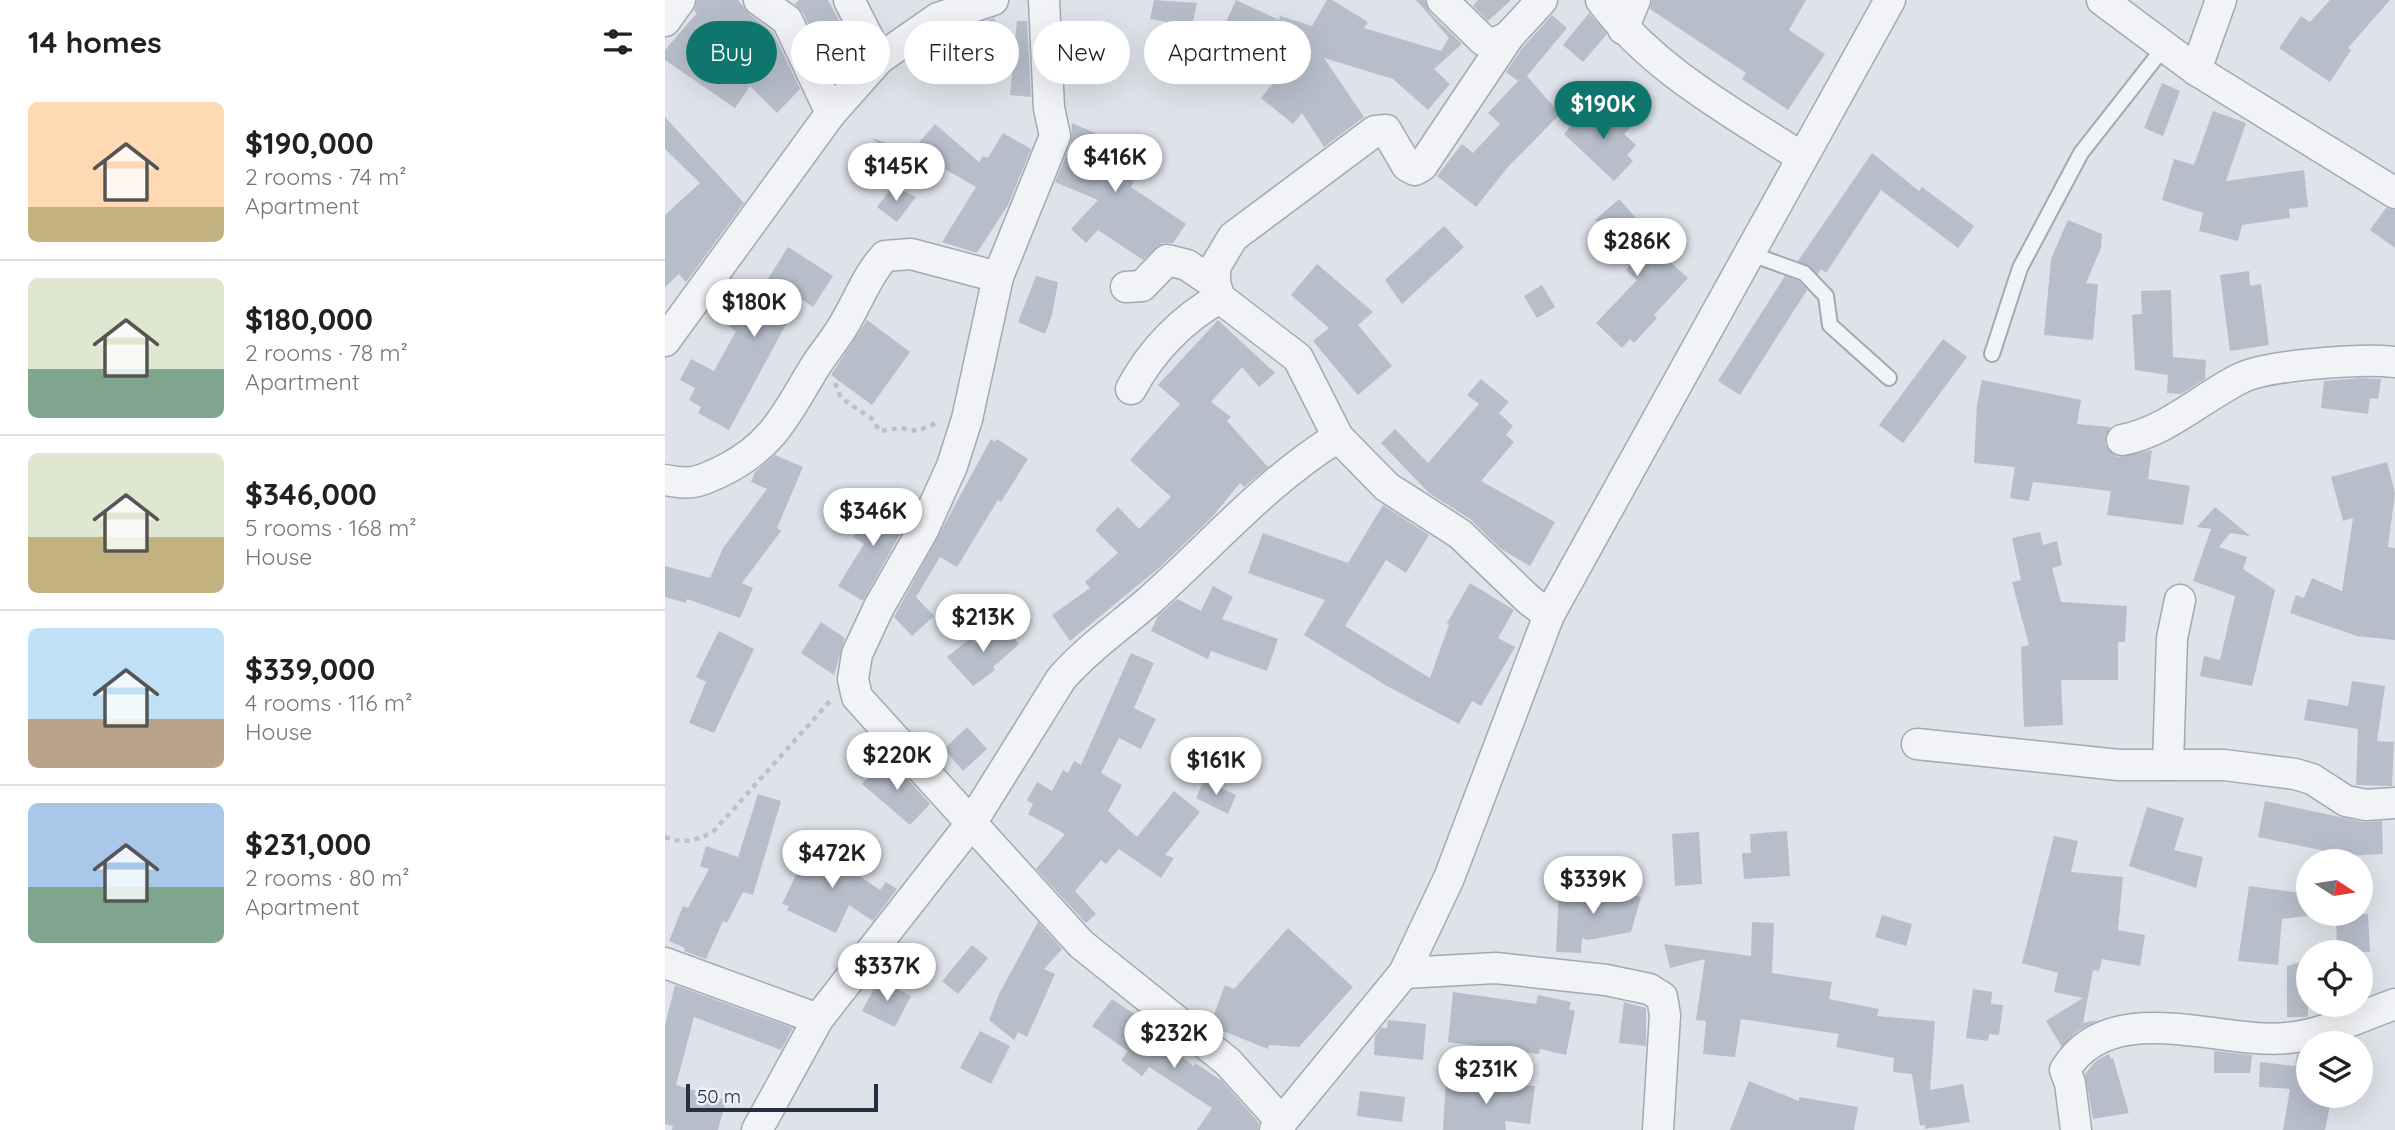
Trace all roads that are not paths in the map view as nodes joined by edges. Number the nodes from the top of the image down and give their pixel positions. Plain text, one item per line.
1 (680, 0) edge
2 (759, 0) edge
3 (849, 0) edge
4 (993, 0) edge
5 (1044, 0) edge
6 (1442, 0) edge
7 (1542, 0) edge
8 (1601, 0) edge
9 (1635, 0) edge
10 (1890, 0) edge
11 (2102, 0) edge
12 (2221, 0) edge
13 (665, 20) edge
14 (860, 21) edge
15 (1623, 29) junction
16 (1509, 36) junction
17 (2165, 46) junction
18 (890, 52) edge
19 (2196, 70) junction
20 (857, 84) edge
21 (831, 113) junction
22 (1801, 157) junction
23 (2395, 193) edge
24 (1747, 253) junction
25 (998, 276) junction
26 (1126, 287) dead end
27 (1217, 291) junction
28 (666, 336) edge
29 (1992, 354) dead end
30 (2395, 362) edge
31 (1889, 379) dead end
32 (1131, 389) dead end
33 (1338, 437) junction
34 (2122, 440) dead end
35 (665, 480) edge
36 (2180, 600) dead end
37 (1549, 615) junction
38 (1917, 744) dead end
39 (2168, 765) junction
40 (2395, 803) edge
41 (970, 825) junction
42 (665, 963) edge
43 (1404, 973) junction
44 (2392, 998) edge
45 (818, 1019) junction
46 (1278, 1126) edge
47 (757, 1130) edge
48 (1658, 1130) edge
49 (2076, 1130) edge

1 - 13 street
2 - 21 street
3 - 14 street
4 - 18 street
5 - 25 street
6 - 16 street
7 - 16 street
8 - 15 street
9 - 15 street
10 - 22 street
11 - 17 street
12 - 19 street
15 - 22 street
16 - 27 street
17 - 19 street
17 - 29 lane
19 - 23 street
20 - 21 street
21 - 28 street
22 - 24 street
24 - 31 lane
24 - 37 street
25 - 35 street
25 - 41 street
26 - 27 street
27 - 32 street
27 - 33 street
30 - 34 street
33 - 37 street
33 - 41 street
36 - 39 street
37 - 43 street
38 - 39 street
39 - 40 street
41 - 45 street
41 - 46 street
42 - 45 street
43 - 46 street
43 - 48 street
44 - 49 street
45 - 47 street

